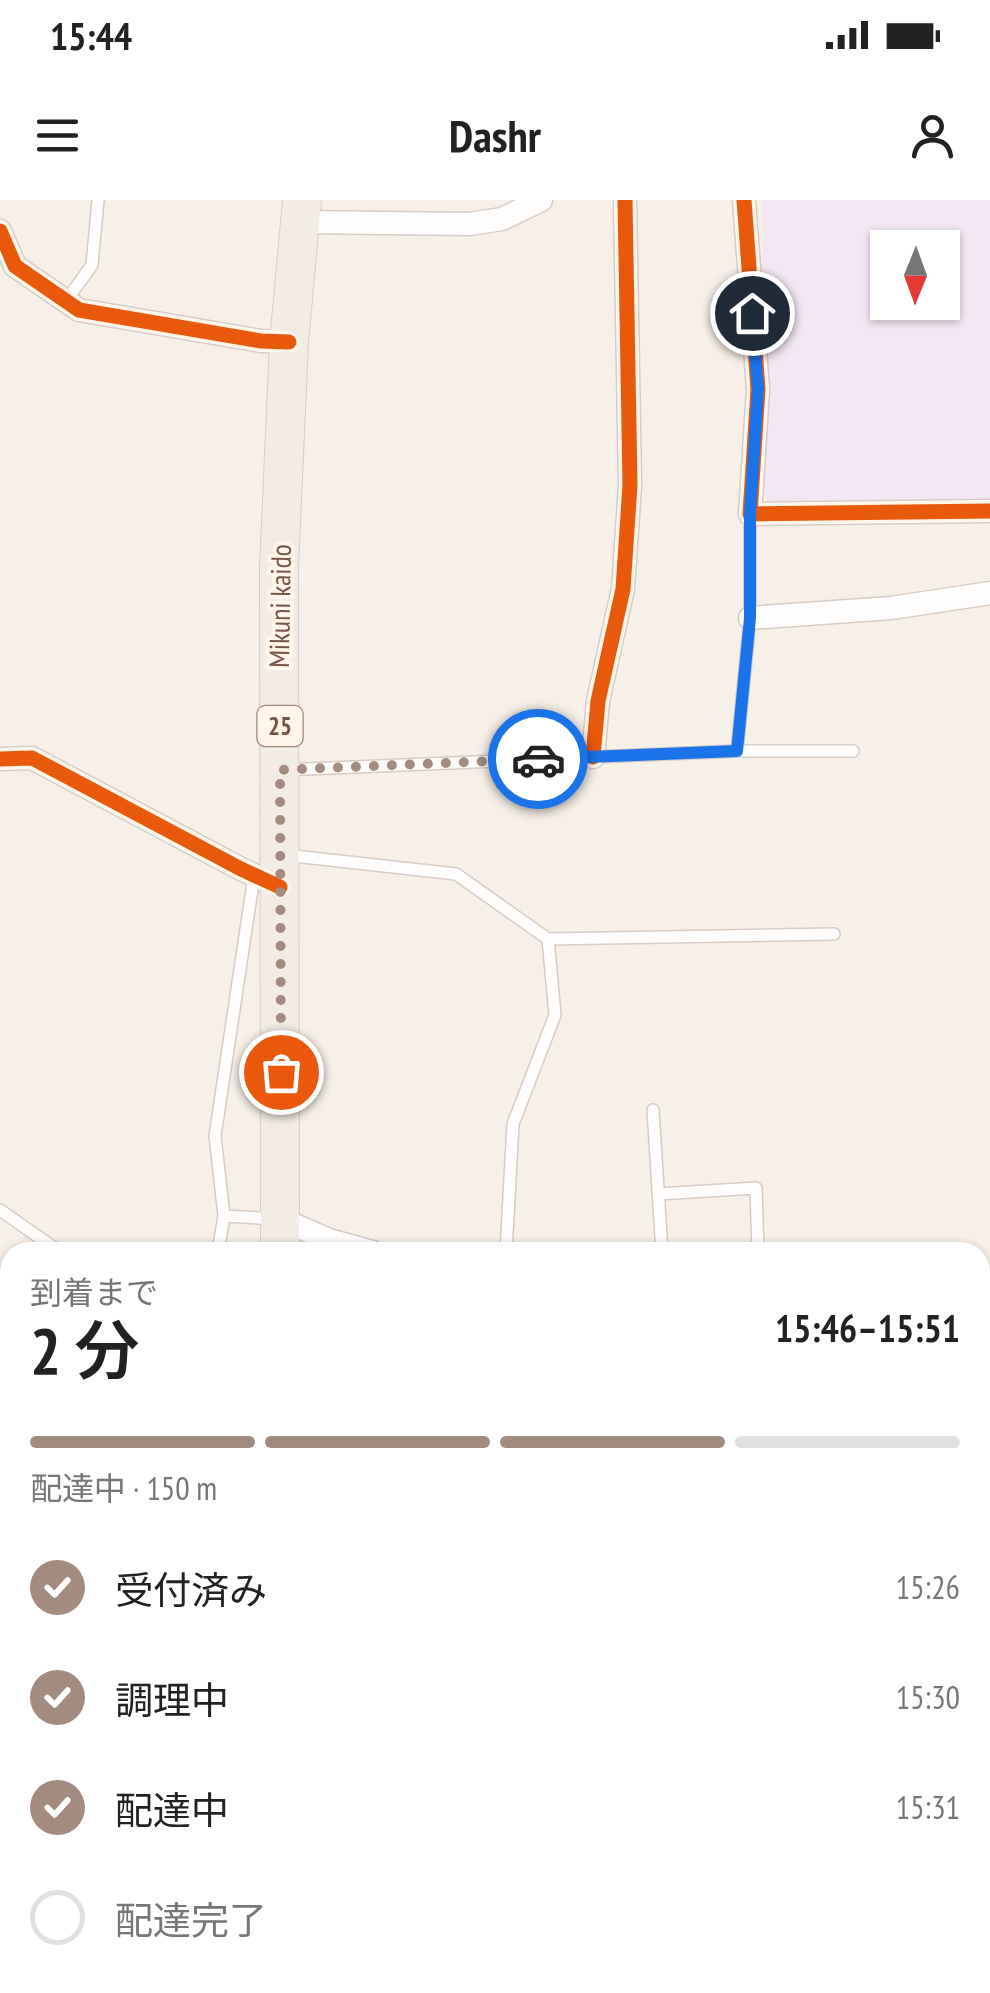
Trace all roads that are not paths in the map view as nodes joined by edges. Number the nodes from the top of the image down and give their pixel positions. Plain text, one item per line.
1 (98, 200) edge
2 (541, 200) edge
3 (624, 200) edge
4 (744, 200) edge
5 (302, 211) edge
6 (0, 231) edge
7 (66, 301) junction
8 (289, 342) junction
9 (990, 512) edge
10 (750, 514) junction
11 (990, 592) edge
12 (750, 618) junction
13 (853, 750) dead end
14 (737, 751) junction
15 (593, 757) junction
16 (0, 759) edge
17 (280, 770) junction
18 (272, 872) junction
19 (834, 934) dead end
20 (548, 939) junction
21 (653, 1110) dead end
22 (658, 1194) junction
23 (0, 1210) edge
24 (224, 1216) junction
25 (280, 1236) edge
26 (46, 1242) edge
27 (220, 1242) edge
28 (336, 1242) edge
29 (507, 1242) edge
30 (661, 1242) edge
31 (758, 1242) edge

1 - 7 lane
2 - 5 street
3 - 15 street
4 - 10 street
5 - 8 main road, Mikuni kaido / 25
6 - 7 street
7 - 8 street
8 - 17 main road, Mikuni kaido / 25
9 - 10 street
10 - 12 lane
11 - 12 street
12 - 14 lane
13 - 14 lane
14 - 15 lane
15 - 17 lane
16 - 18 street
17 - 18 main road, Mikuni kaido / 25
18 - 20 lane
18 - 24 lane
18 - 25 main road, Mikuni kaido / 25
19 - 20 lane
20 - 29 lane
21 - 22 lane
22 - 30 lane
22 - 31 lane
23 - 26 lane
24 - 25 lane
24 - 27 lane
25 - 28 street

